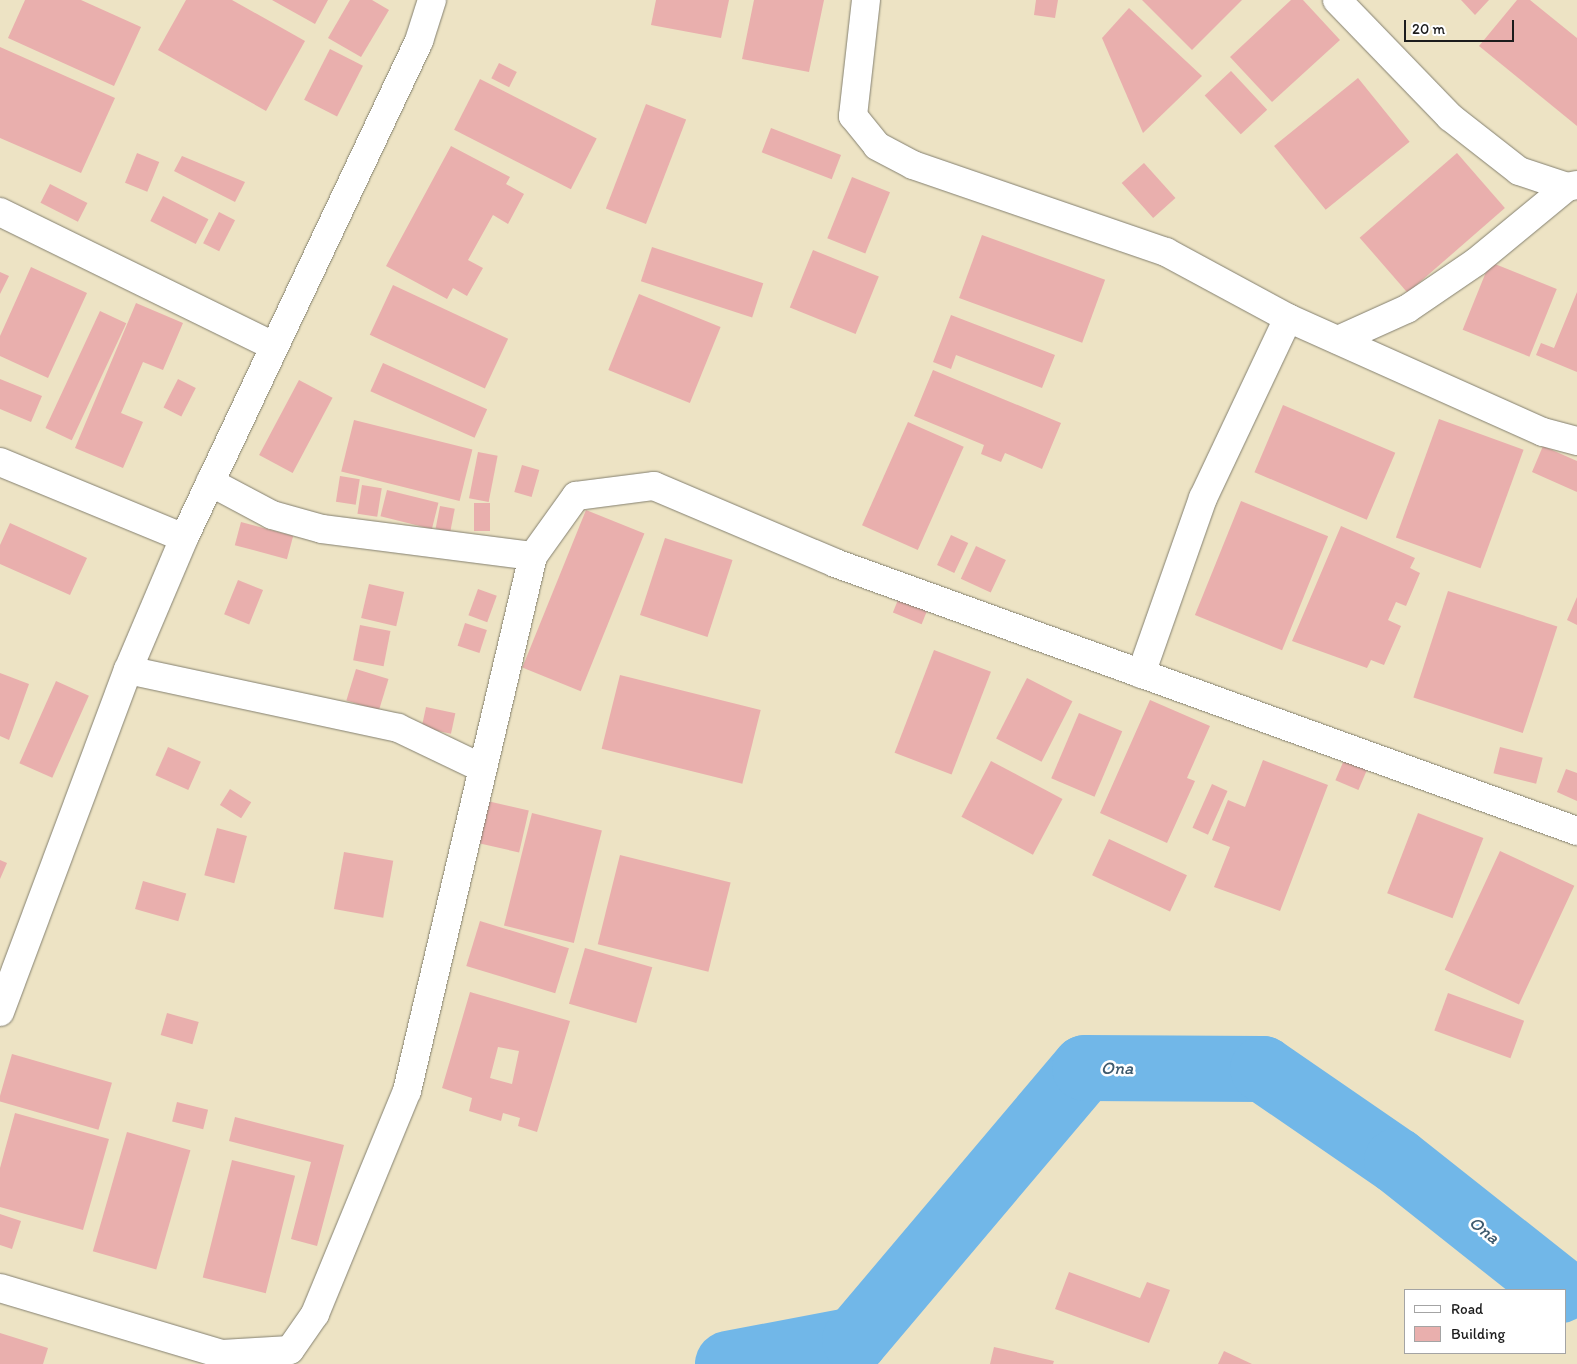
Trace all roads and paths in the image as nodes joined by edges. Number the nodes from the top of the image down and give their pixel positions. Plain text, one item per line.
1 (432, 0) edge
2 (866, 0) edge
3 (1337, 0) edge
4 (1572, 186) edge
5 (0, 212) edge
6 (1288, 318) junction
7 (1338, 340) junction
8 (274, 346) junction
9 (1577, 441) edge
10 (0, 462) edge
11 (210, 482) junction
12 (184, 538) junction
13 (533, 556) junction
14 (128, 670) junction
15 (1141, 674) junction
16 (482, 768) junction
17 (1577, 831) edge
18 (0, 1012) edge
19 (0, 1288) edge

1 - 8 street
2 - 6 street
3 - 4 street
4 - 7 street
5 - 8 street
6 - 7 street
6 - 15 street
7 - 9 street
8 - 11 street
10 - 12 street
11 - 12 street
11 - 13 street
12 - 14 street
13 - 15 street
13 - 16 street
14 - 16 street
14 - 18 street
15 - 17 street
16 - 19 street

